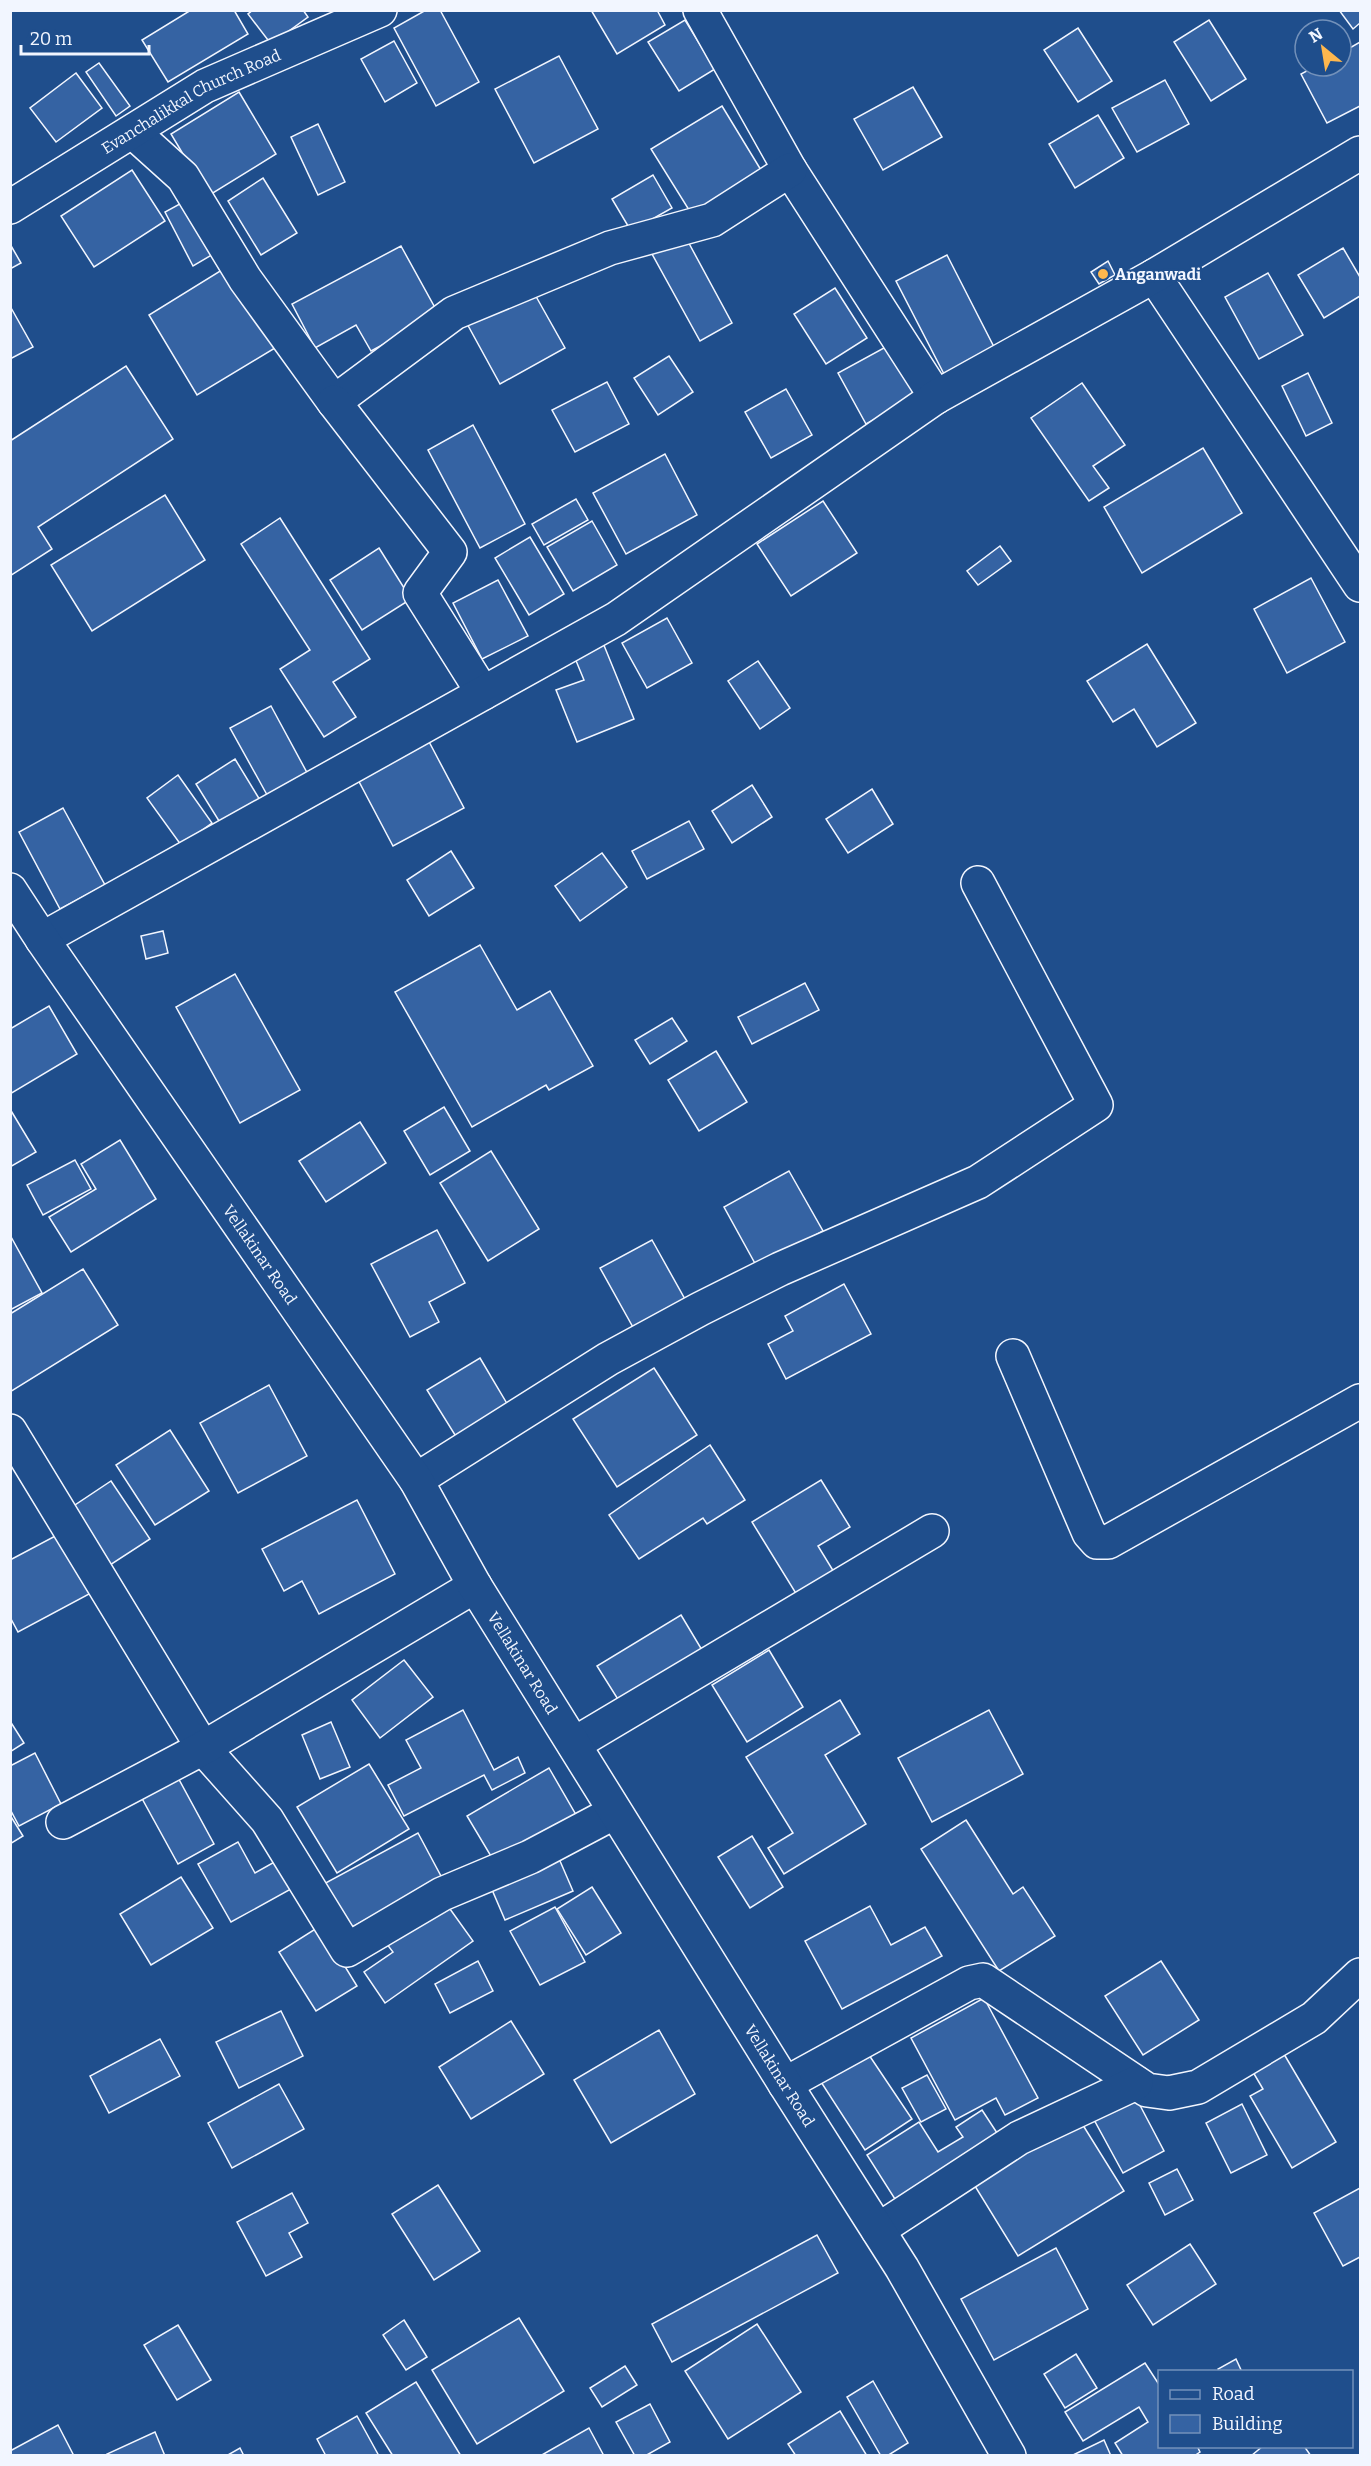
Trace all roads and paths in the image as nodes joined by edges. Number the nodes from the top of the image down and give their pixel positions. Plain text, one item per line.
1 (380, 10) edge
2 (700, 10) edge
3 (133, 132) junction
4 (1360, 153) edge
5 (790, 170) junction
6 (10, 207) edge
7 (1154, 276) junction
8 (936, 397) junction
9 (334, 402) junction
10 (1360, 585) edge
11 (483, 693) junction
12 (978, 883) dead end
13 (13, 898) edge
14 (42, 939) junction
15 (1013, 1356) dead end
16 (1360, 1401) edge
17 (10, 1431) edge
18 (416, 1480) junction
19 (932, 1531) dead end
20 (475, 1586) junction
21 (574, 1744) junction
22 (203, 1748) junction
23 (615, 1812) junction
24 (63, 1822) dead end
25 (1360, 1975) edge
26 (1136, 2083) junction
27 (785, 2084) junction
28 (878, 2230) junction
29 (1009, 2456) edge

1 - 3 street, Evanchalikkal Church Road
2 - 5 street
3 - 6 street, Evanchalikkal Church Road
3 - 9 street
4 - 7 street
5 - 8 street
5 - 9 street
7 - 8 street
7 - 10 street
8 - 11 street
9 - 11 street
11 - 14 street
12 - 18 street
13 - 14 street, Vellakinar Road
14 - 18 street, Vellakinar Road
15 - 16 street
17 - 22 street
18 - 20 street, Vellakinar Road
19 - 21 street
20 - 21 street, Vellakinar Road
20 - 22 street
21 - 23 street, Vellakinar Road
22 - 23 street
22 - 24 street
23 - 27 street, Vellakinar Road
25 - 26 street
26 - 27 street
26 - 28 street
27 - 28 street, Vellakinar Road
28 - 29 street, Vellakinar Road

